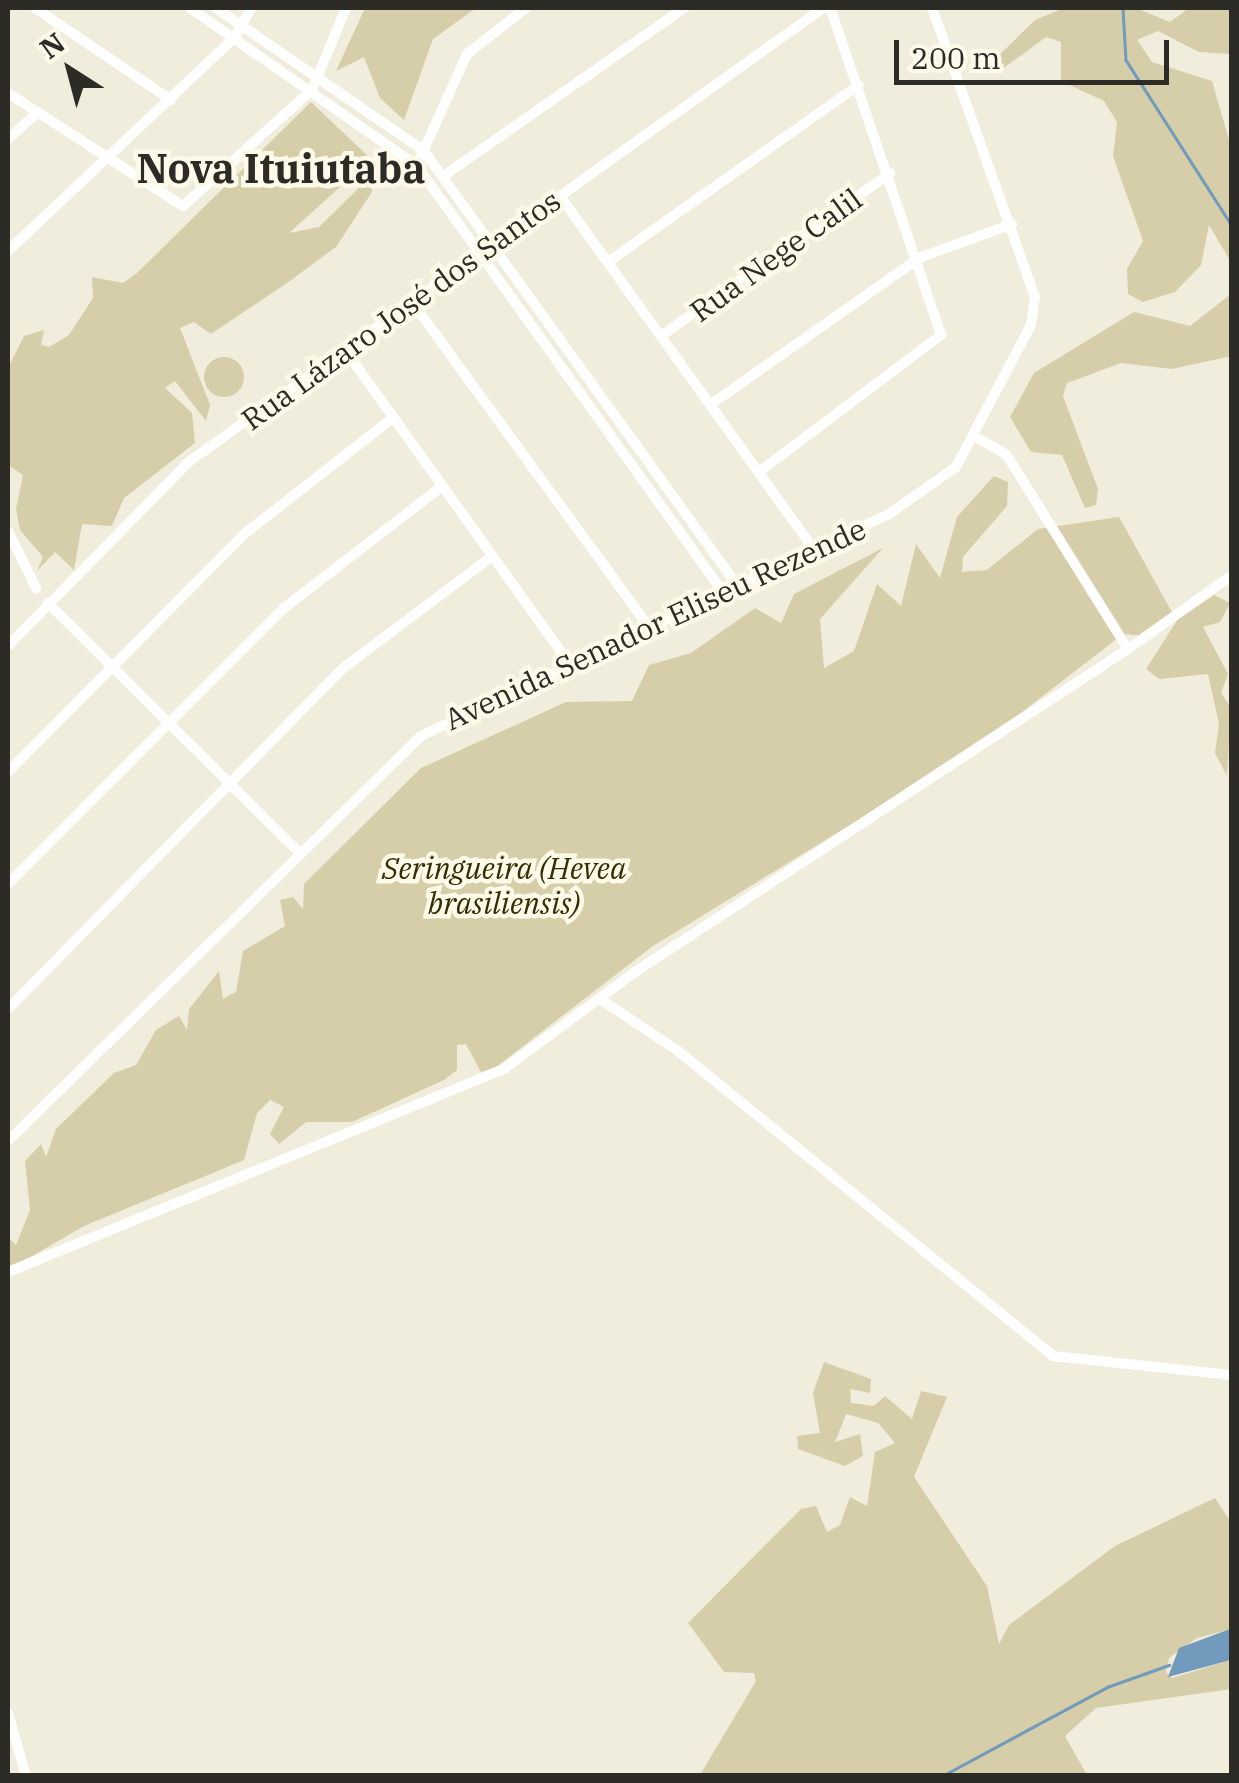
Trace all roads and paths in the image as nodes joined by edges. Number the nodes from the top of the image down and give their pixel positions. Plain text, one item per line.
1 (35, 8) edge
2 (190, 8) edge
3 (216, 8) edge
4 (251, 8) edge
5 (346, 8) edge
6 (526, 8) edge
7 (684, 8) edge
8 (826, 8) edge
9 (932, 8) edge
10 (243, 26) junction
11 (236, 37) junction
12 (319, 78) junction
13 (860, 85) junction
14 (312, 90) junction
15 (8, 93) edge
16 (171, 100) junction
17 (37, 113) junction
18 (8, 139) edge
19 (424, 151) junction
20 (105, 161) junction
21 (417, 166) junction
22 (890, 173) junction
23 (442, 177) junction
24 (560, 196) junction
25 (1012, 224) junction
26 (492, 245) junction
27 (8, 251) edge
28 (480, 253) junction
29 (919, 258) junction
30 (608, 262) junction
31 (412, 302) junction
32 (661, 336) junction
33 (346, 350) junction
34 (710, 405) junction
35 (393, 418) junction
36 (977, 438) junction
37 (759, 472) junction
38 (442, 487) junction
39 (921, 496) junction
40 (931, 509) dead end
41 (8, 531) edge
42 (813, 548) junction
43 (490, 557) junction
44 (1232, 575) edge
45 (737, 585) junction
46 (36, 588) dead end
47 (724, 592) junction
48 (48, 603) junction
49 (648, 627) junction
50 (8, 646) edge
51 (1128, 650) junction
52 (569, 663) junction
53 (112, 666) junction
54 (169, 722) junction
55 (8, 772) edge
56 (230, 785) junction
57 (298, 851) junction
58 (8, 884) edge
59 (603, 1001) junction
60 (8, 1009) edge
61 (8, 1141) edge
62 (8, 1272) edge
63 (1232, 1375) edge
64 (8, 1713) edge
65 (26, 1776) edge

1 - 16 street
2 - 11 street
3 - 10 street
4 - 10 street
5 - 12 street
6 - 19 street
7 - 23 street
8 - 13 street
8 - 24 street, Rua Lázaro José dos Santos
9 - 25 street, Avenida Senador Eliseu Rezende
10 - 11 street
10 - 12 street
11 - 14 street
11 - 16 street
12 - 14 street
12 - 19 street
13 - 22 street
13 - 30 street
14 - 20 street
14 - 21 street
15 - 17 street
16 - 20 street
17 - 18 street
17 - 20 street
19 - 21 street
19 - 23 street
20 - 27 street
21 - 28 street
22 - 29 street
22 - 32 street, Rua Nege Calil
23 - 26 street
24 - 26 street, Rua Lázaro José dos Santos
24 - 30 street
25 - 29 street
25 - 36 street, Avenida Senador Eliseu Rezende
26 - 28 street, Rua Lázaro José dos Santos
26 - 45 street
28 - 31 street, Rua Lázaro José dos Santos
28 - 47 street
29 - 34 street
29 - 37 street
30 - 32 street
31 - 33 street, Rua Lázaro José dos Santos
31 - 49 street
32 - 34 street
33 - 35 street
33 - 48 street, Rua Lázaro José dos Santos
34 - 37 street
35 - 38 street
35 - 53 street
36 - 39 street, Avenida Senador Eliseu Rezende
36 - 51 street
37 - 42 street
38 - 43 street
38 - 54 street
39 - 40 street
39 - 42 street, Avenida Senador Eliseu Rezende
41 - 46 street
42 - 45 street, Avenida Senador Eliseu Rezende
43 - 52 street
43 - 56 street
44 - 51 street
45 - 47 street, Avenida Senador Eliseu Rezende
47 - 49 street, Avenida Senador Eliseu Rezende
48 - 50 street, Rua Lázaro José dos Santos
48 - 53 street
49 - 52 street, Avenida Senador Eliseu Rezende
51 - 59 street
52 - 57 street, Avenida Senador Eliseu Rezende
53 - 54 street
53 - 55 street
54 - 56 street
54 - 58 street
56 - 57 street
56 - 60 street
57 - 61 street, Avenida Senador Eliseu Rezende
59 - 62 street
59 - 63 street
64 - 65 street

